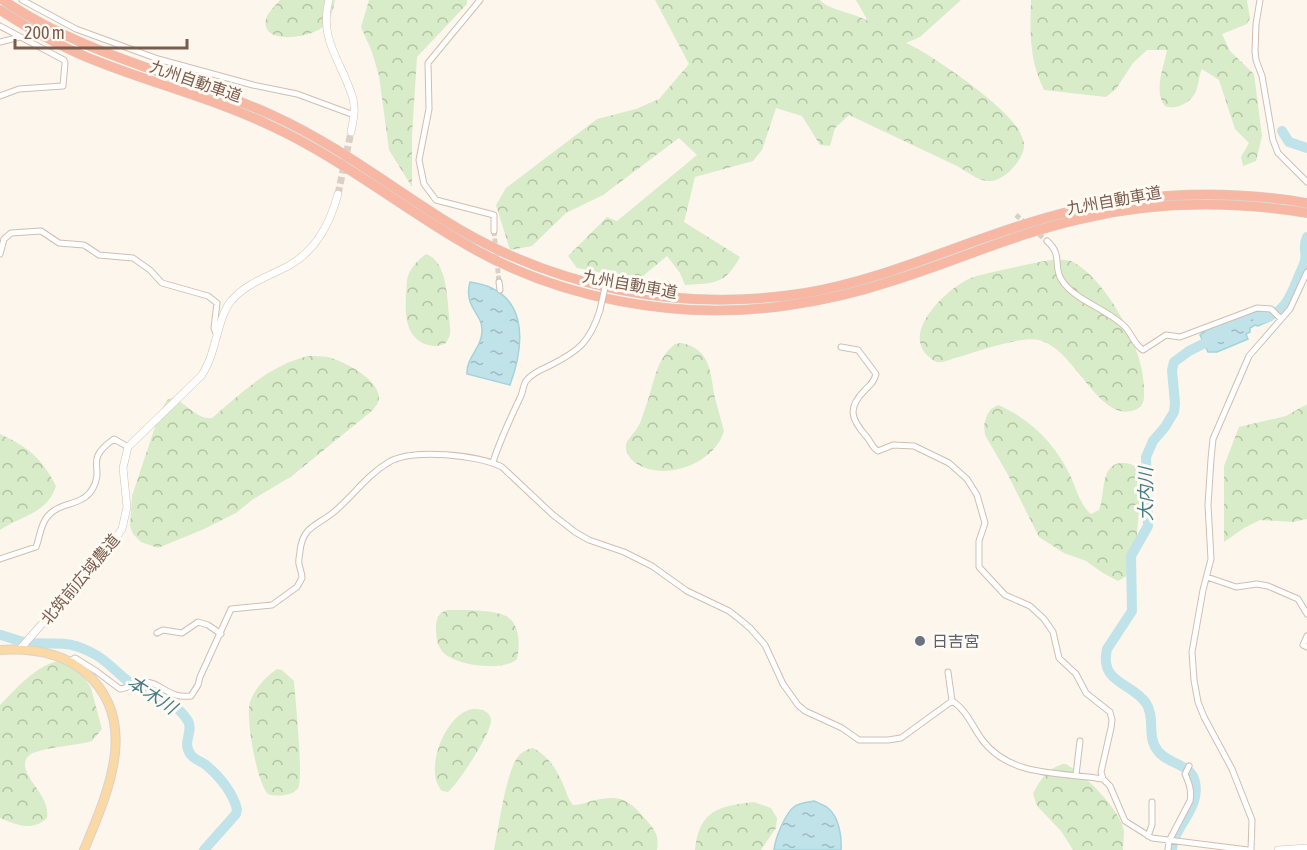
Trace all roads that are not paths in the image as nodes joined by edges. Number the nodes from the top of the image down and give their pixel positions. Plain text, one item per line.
1 (3, 0) edge
2 (22, 0) edge
3 (329, 0) edge
4 (480, 0) edge
5 (1260, 0) edge
6 (0, 10) edge
7 (0, 26) edge
8 (20, 37) junction
9 (0, 42) edge
10 (0, 96) edge
11 (354, 115) junction
12 (351, 132) tunnel mouth
13 (1307, 182) edge
14 (338, 194) tunnel mouth
15 (1307, 203) edge
16 (1286, 204) junction
17 (1307, 213) edge
18 (494, 231) tunnel mouth
19 (1047, 241) tunnel mouth
20 (0, 254) edge
21 (1307, 272) edge
22 (607, 278) dead end
23 (499, 282) tunnel mouth
24 (500, 290) dead end
25 (1281, 319) junction
26 (217, 338) junction
27 (841, 347) dead end
28 (128, 447) junction
29 (493, 462) junction
30 (0, 559) edge
31 (1207, 578) junction
32 (1307, 614) edge
33 (157, 633) dead end
34 (221, 634) junction
35 (1307, 636) edge
36 (22, 646) junction
37 (1307, 647) edge
38 (0, 650) edge
39 (70, 661) junction
40 (948, 672) dead end
41 (952, 702) junction
42 (1080, 741) dead end
43 (1189, 766) dead end
44 (1076, 775) junction
45 (1103, 779) junction
46 (1152, 802) dead end
47 (1148, 836) junction
48 (1169, 841) junction
49 (1307, 848) edge
50 (84, 850) edge
51 (1168, 850) edge
52 (1250, 850) edge
53 (1278, 850) edge

1 - 16 highway, 九州自動車道
2 - 11 street
3 - 11 street
4 - 18 street
5 - 13 street
6 - 16 highway, 九州自動車道
7 - 8 street
8 - 9 street
8 - 10 street
11 - 12 street
14 - 26 street
15 - 16 highway, 九州自動車道
16 - 17 highway, 九州自動車道
19 - 25 street
20 - 26 street
21 - 25 street
22 - 29 street, bridge
23 - 24 street
25 - 31 street
26 - 28 street
27 - 45 street
28 - 30 street
28 - 36 street, 北筑前広域農道
29 - 34 street
29 - 41 street
31 - 32 street
31 - 52 street
33 - 34 street
34 - 39 street
35 - 37 street
36 - 38 main road
36 - 39 main road
39 - 50 main road
40 - 41 street
41 - 44 street
42 - 44 street
43 - 48 street
44 - 45 street
45 - 47 street
46 - 47 street
47 - 48 street
48 - 51 street
48 - 52 street
49 - 53 street

